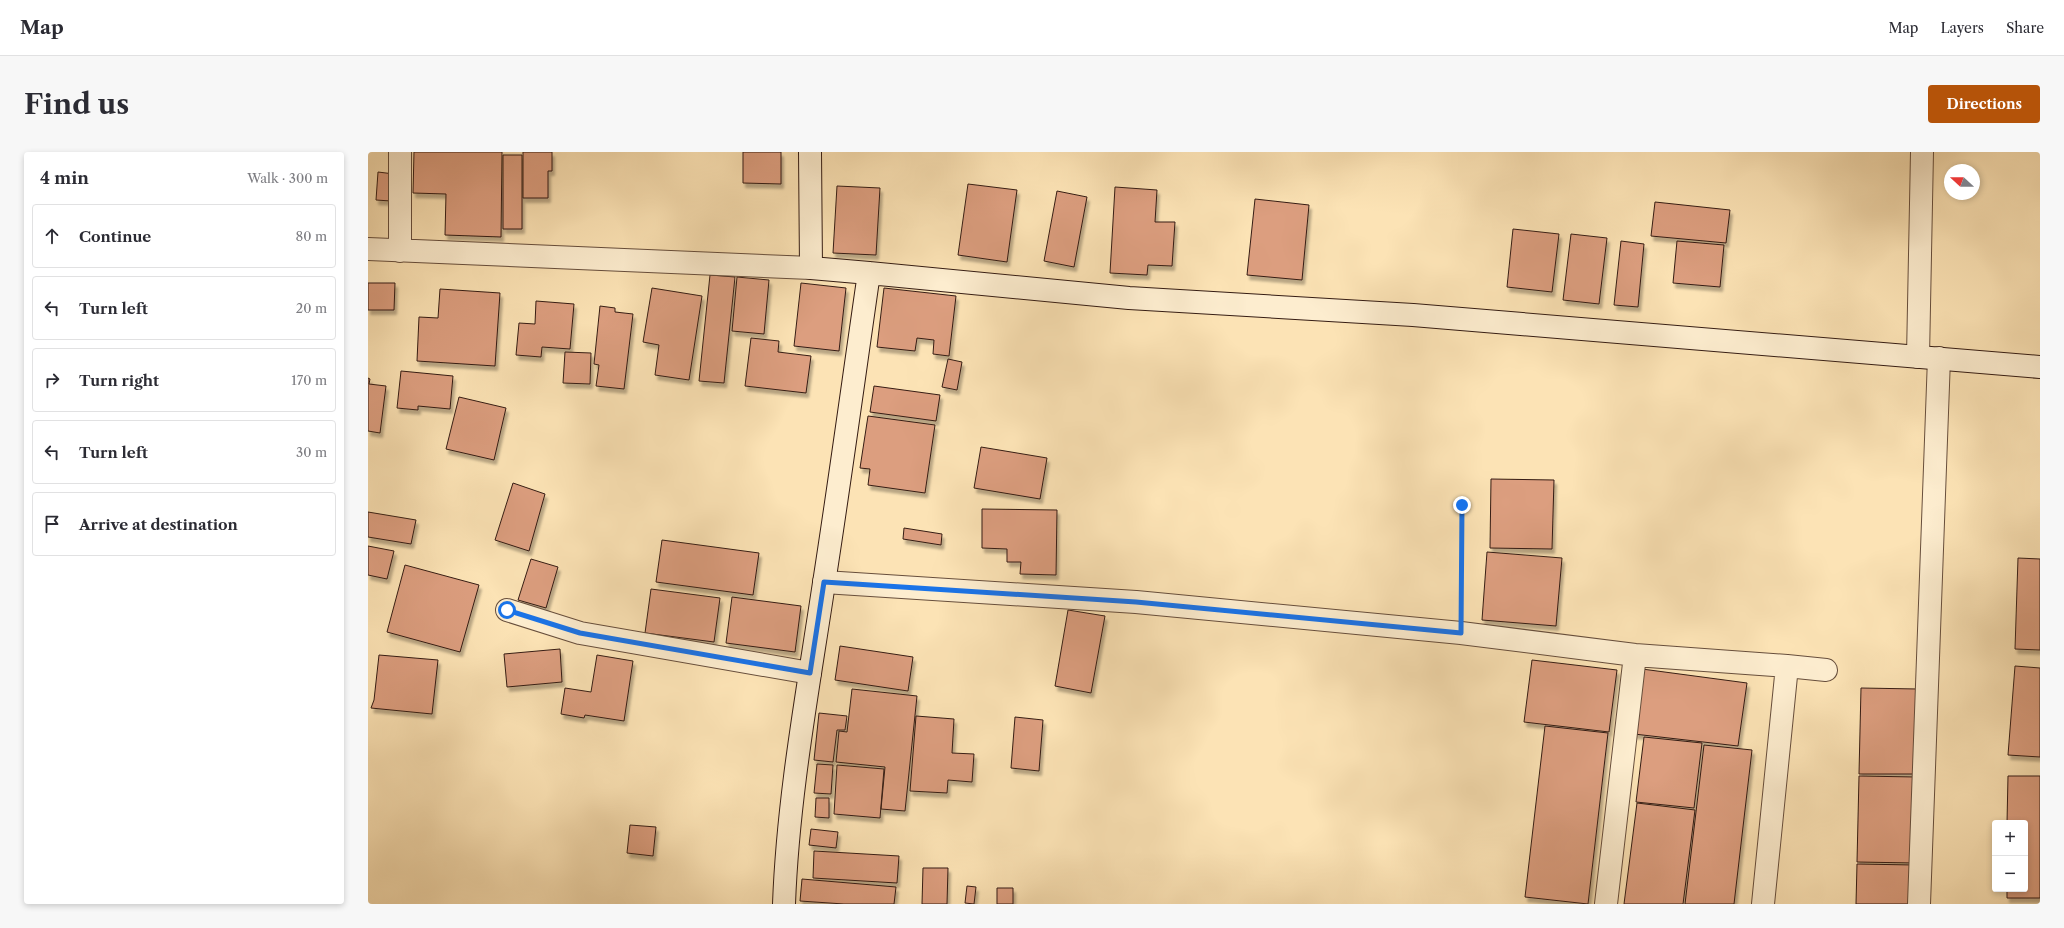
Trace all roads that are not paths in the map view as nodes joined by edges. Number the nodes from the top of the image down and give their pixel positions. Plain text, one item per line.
1 (400, 152) edge
2 (810, 152) edge
3 (1922, 152) edge
4 (368, 249) edge
5 (400, 251) junction
6 (811, 268) junction
7 (869, 273) junction
8 (1918, 357) junction
9 (1940, 358) junction
10 (2040, 367) edge
11 (824, 582) junction
12 (507, 610) dead end
13 (1635, 654) junction
14 (1787, 666) junction
15 (1826, 670) dead end
16 (810, 673) junction
17 (784, 904) edge
18 (1606, 904) edge
19 (1764, 904) edge
20 (1919, 904) edge

1 - 5 street
2 - 6 street
3 - 8 street
4 - 5 street
5 - 6 street
6 - 7 street
7 - 8 street
7 - 11 street
8 - 9 street
9 - 10 street
9 - 20 street
11 - 13 street
11 - 16 street
12 - 16 street
13 - 14 street
13 - 18 street
14 - 15 street
14 - 19 street
16 - 17 street

